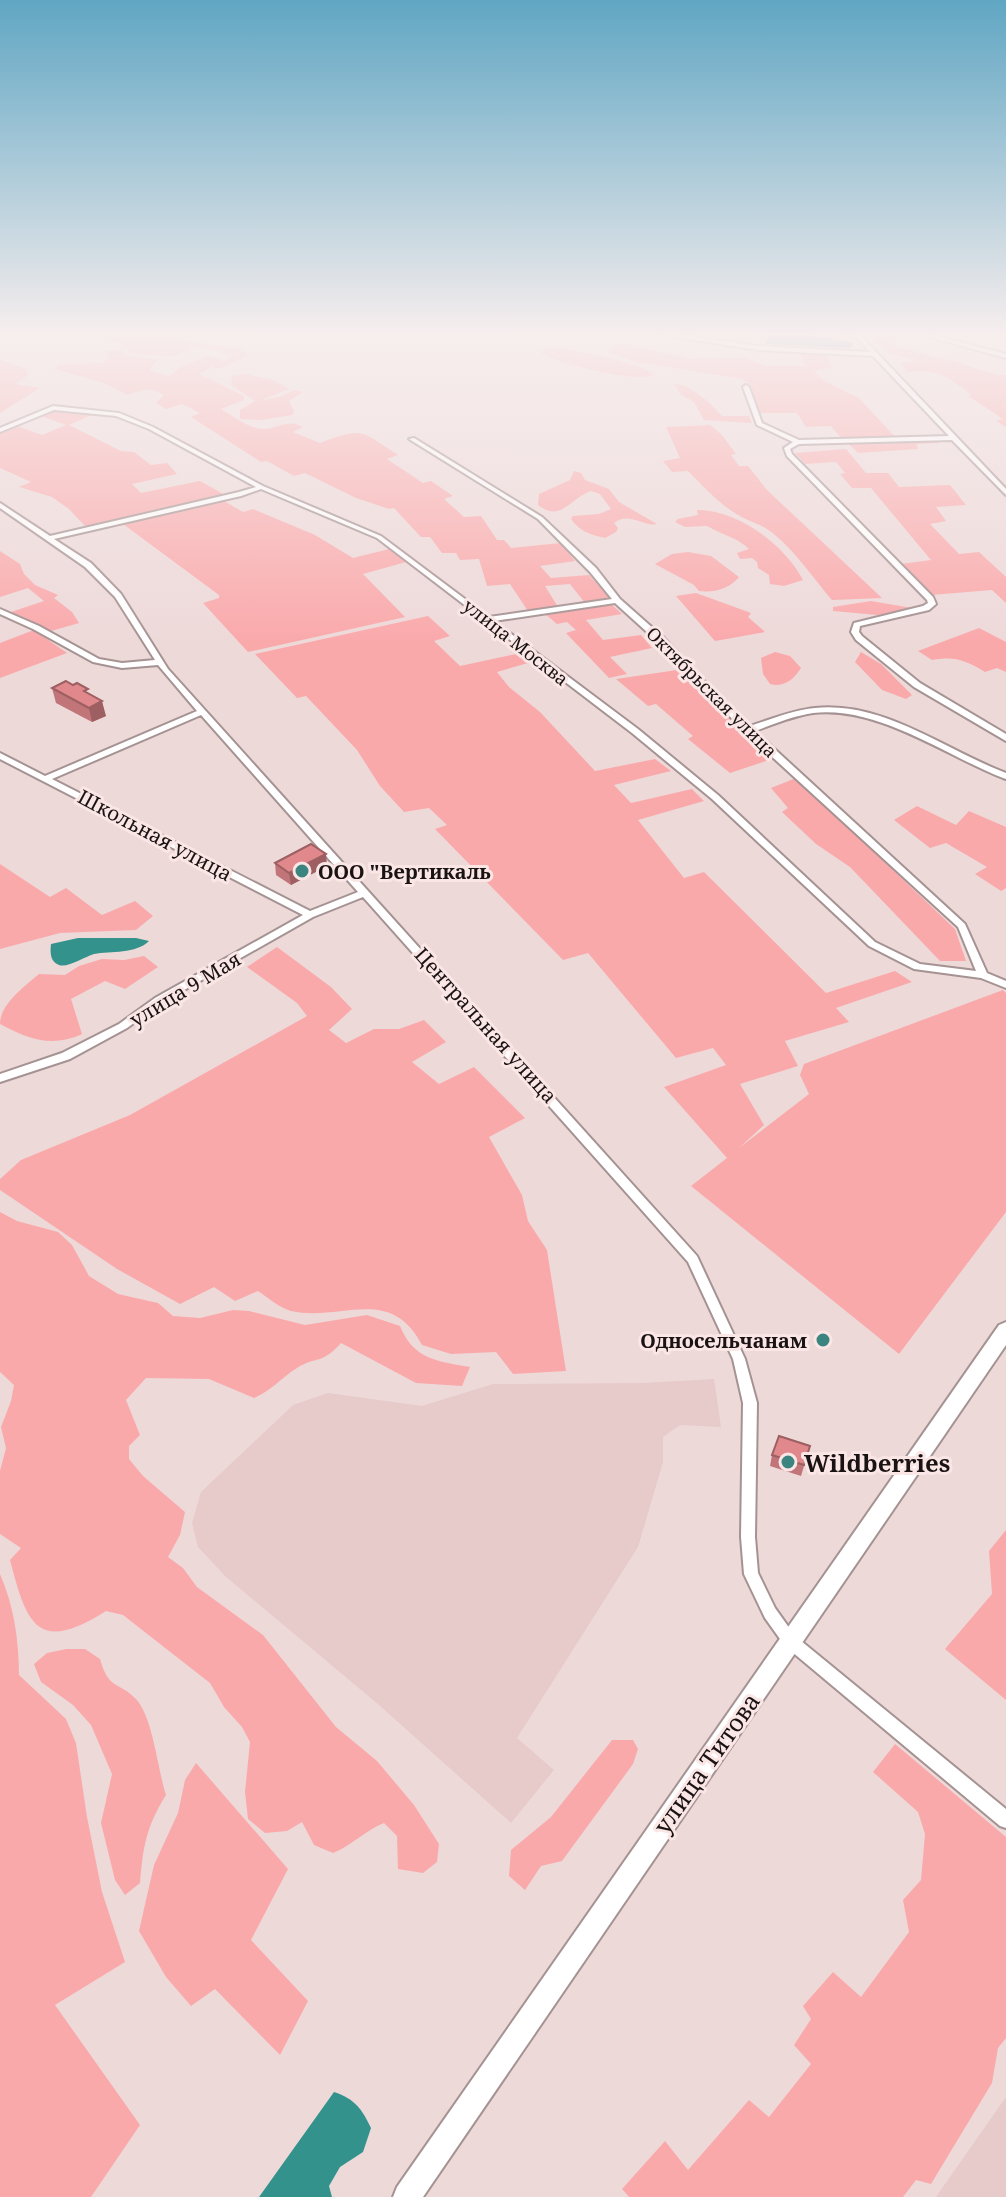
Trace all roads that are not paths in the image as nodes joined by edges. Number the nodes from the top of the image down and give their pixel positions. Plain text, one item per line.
1 (167, 437) edge
2 (786, 437) edge
3 (953, 438) joint
4 (412, 439) dead end
5 (798, 442) junction
6 (261, 487) junction
7 (1006, 493) edge
8 (0, 505) edge
9 (49, 538) junction
10 (617, 601) junction
11 (0, 611) edge
12 (489, 619) junction
13 (159, 662) junction
14 (203, 711) junction
15 (748, 730) junction
16 (1006, 738) edge
17 (0, 756) edge
18 (1006, 776) edge
19 (47, 778) junction
20 (366, 892) junction
21 (310, 915) junction
22 (983, 975) junction
23 (1006, 985) edge
24 (0, 1078) edge
25 (1006, 1330) edge
26 (790, 1641) junction
27 (1006, 1820) edge
28 (407, 2197) edge

1 - 6 street, улица Москва
2 - 5 street
3 - 5 street
3 - 7 street
4 - 10 street, Октябрьская улица
5 - 16 street
6 - 9 street
6 - 12 street, улица Москва
8 - 9 street, Центральная улица
9 - 13 street, Центральная улица
10 - 12 street
10 - 15 street, Октябрьская улица
11 - 13 street
12 - 22 street, улица Москва
13 - 14 street, Центральная улица
14 - 19 street
14 - 20 street, Центральная улица
15 - 18 street
15 - 22 street, Октябрьская улица
17 - 19 street, Школьная улица
19 - 21 street, Школьная улица
20 - 21 street, улица 9 Мая
20 - 26 street, Центральная улица
21 - 24 street, улица 9 Мая
22 - 23 street, улица Москва
25 - 26 main road, улица Титова
26 - 27 street, Центральная улица
26 - 28 main road, улица Титова

